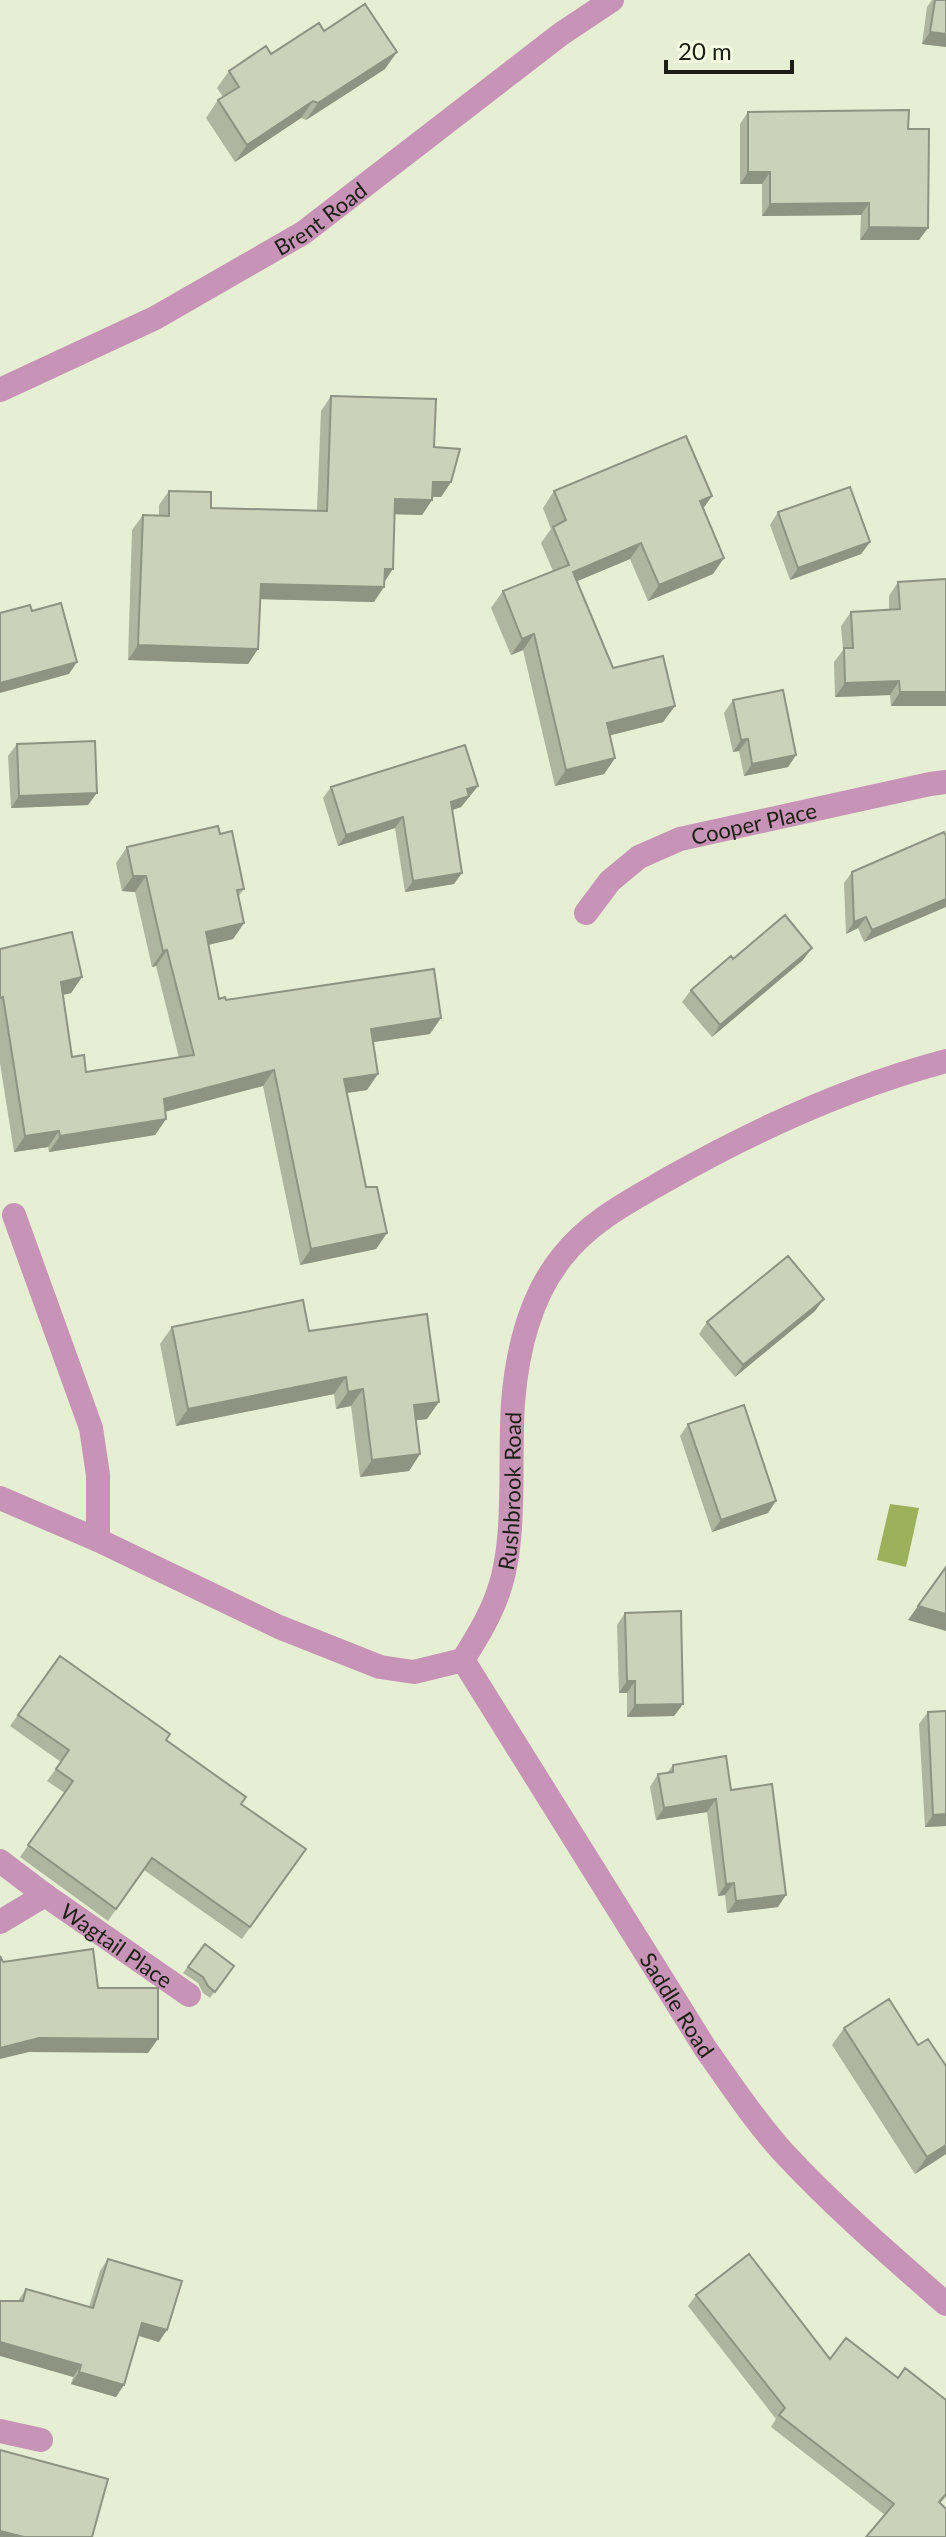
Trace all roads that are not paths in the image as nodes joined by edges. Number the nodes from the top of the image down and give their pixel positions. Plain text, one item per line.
1 (612, 0) edge
2 (0, 390) edge
3 (946, 782) edge
4 (586, 913) dead end
5 (946, 1061) edge
6 (14, 1215) dead end
7 (0, 1498) edge
8 (98, 1540) junction
9 (463, 1660) junction
10 (0, 1861) edge
11 (45, 1895) junction
12 (0, 1922) edge
13 (189, 1995) dead end
14 (946, 2304) edge
15 (0, 2431) edge
16 (41, 2440) dead end

1 - 2 street, Brent Road
3 - 4 street, Cooper Place
5 - 9 street, Rushbrook Road
6 - 8 street
7 - 8 street
8 - 9 street
9 - 14 street, Saddle Road
10 - 11 street, Wagtail Place
11 - 12 street, Wagtail Place
11 - 13 street, Wagtail Place
15 - 16 street

